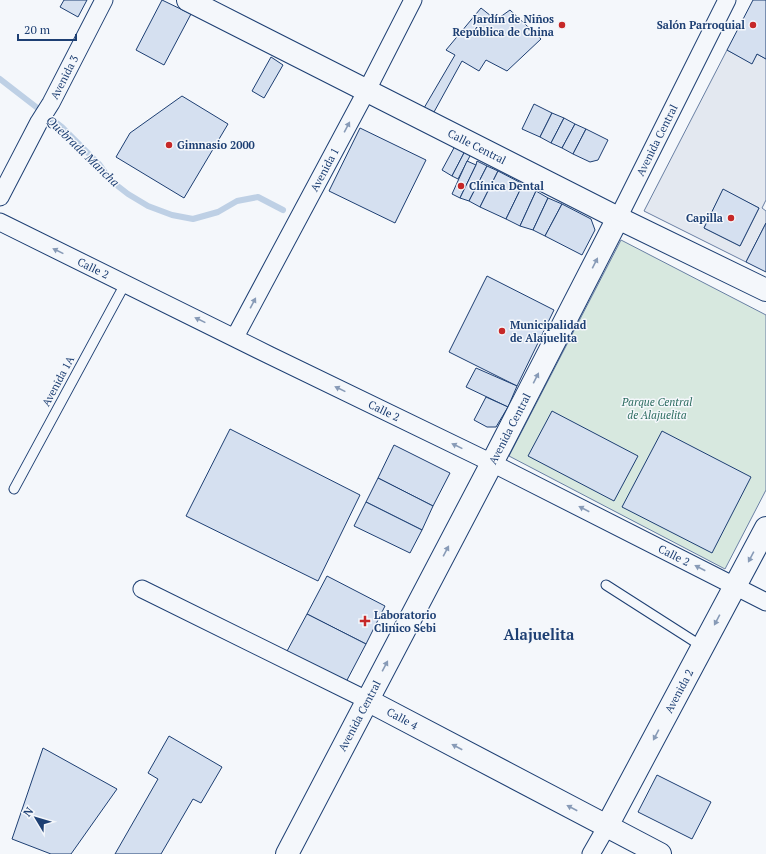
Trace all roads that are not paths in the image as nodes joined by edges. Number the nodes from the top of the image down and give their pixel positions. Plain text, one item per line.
1 (104, 0) edge
2 (188, 0) edge
3 (413, 0) edge
4 (727, 0) edge
5 (367, 90) junction
6 (0, 196) edge
7 (618, 218) junction
8 (0, 222) edge
9 (124, 284) junction
10 (766, 290) edge
11 (235, 338) junction
12 (492, 463) junction
13 (14, 489) dead end
14 (766, 528) edge
15 (606, 585) dead end
16 (735, 586) junction
17 (142, 589) dead end
18 (766, 602) edge
19 (703, 647) junction
20 (367, 700) junction
21 (607, 826) junction
22 (286, 854) edge
23 (591, 854) edge
24 (660, 854) edge

1 - 6 street, Avenida 3
2 - 5 street, Calle Central
3 - 5 street, Avenida 1
4 - 7 street, Avenida Central
5 - 7 street, Calle Central
11 -> 5 street, Avenida 1
7 - 10 street, Calle Central
12 -> 7 street, Avenida Central
9 -> 8 street, Calle 2
11 -> 9 street, Calle 2
9 - 13 lane, Avenida 1A
12 -> 11 street, Calle 2
16 -> 12 street, Calle 2
20 -> 12 street, Avenida Central
14 -> 16 street, Avenida 2
15 - 19 lane
16 - 18 street, Calle 2
16 -> 19 street, Avenida 2
17 - 20 street, Calle 4
19 -> 21 street, Avenida 2
21 -> 20 street, Calle 4
20 - 22 street, Avenida Central
21 - 23 street, Avenida 2
21 - 24 street, Calle 4

